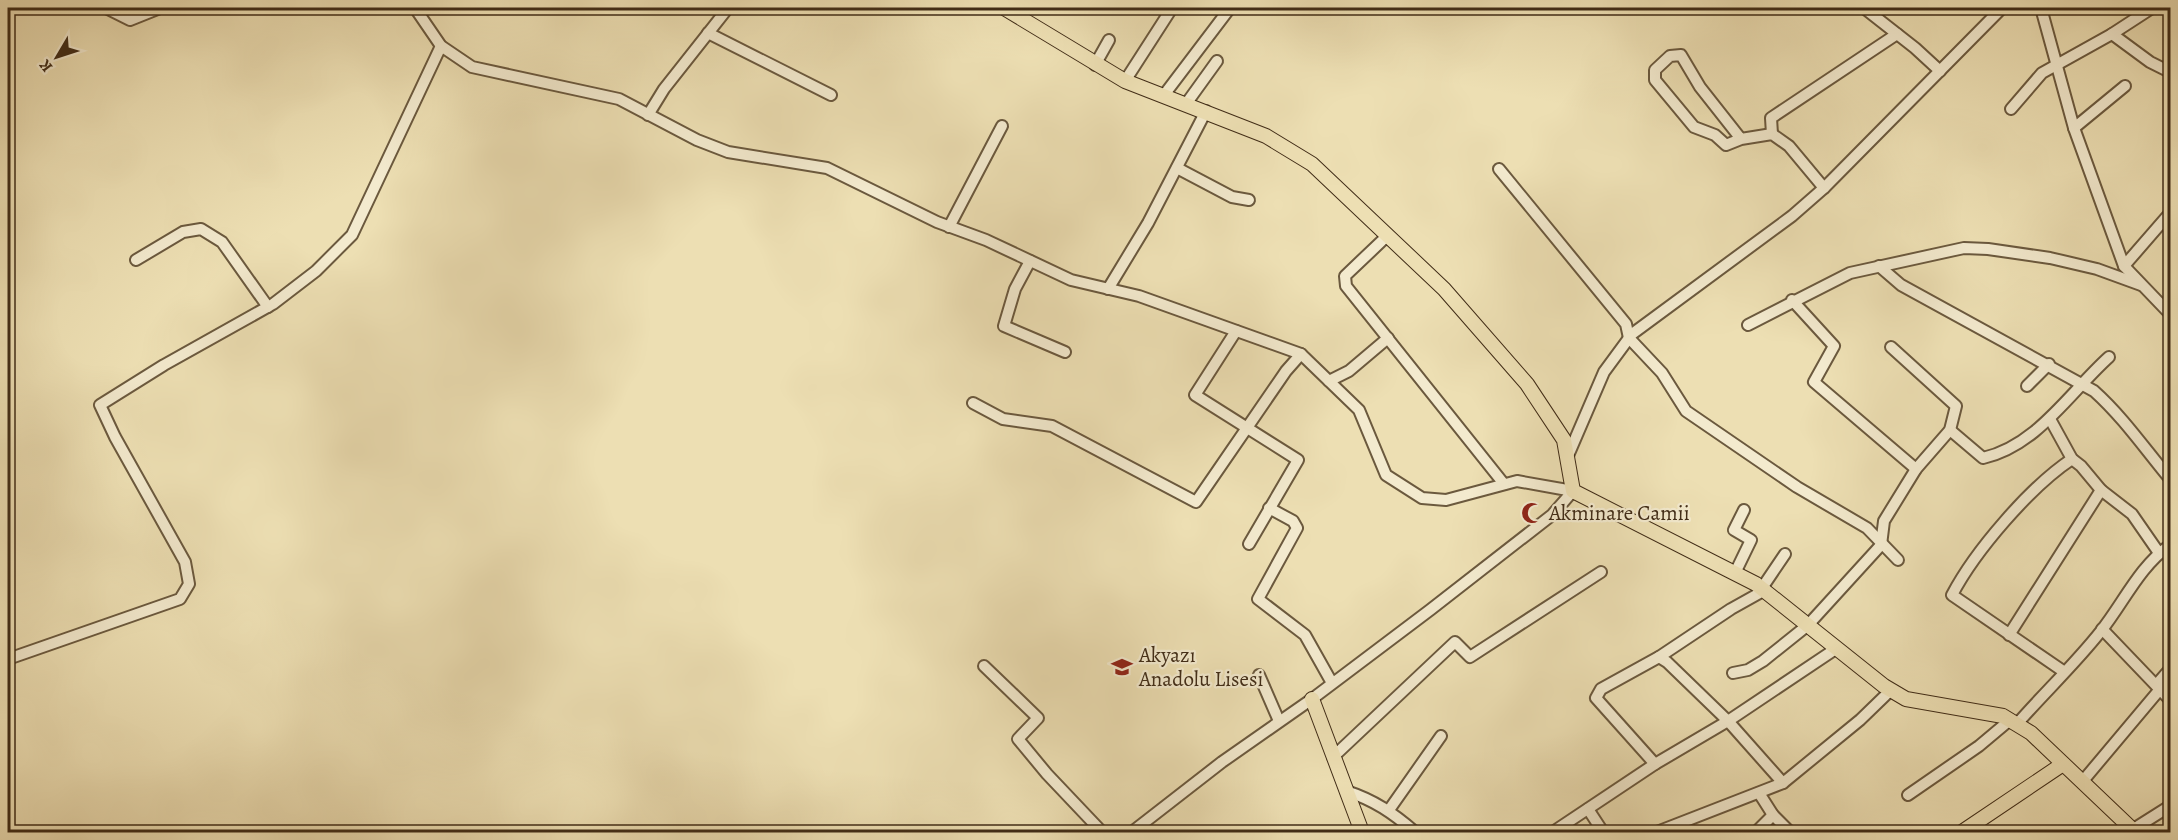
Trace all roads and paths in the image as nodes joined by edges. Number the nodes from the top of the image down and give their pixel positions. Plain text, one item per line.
1 (106, 8) edge
2 (160, 8) edge
3 (415, 8) edge
4 (728, 8) edge
5 (1004, 8) edge
6 (1172, 8) edge
7 (1230, 8) edge
8 (1864, 8) edge
9 (2002, 8) edge
10 (2041, 8) edge
11 (2152, 8) edge
12 (708, 33) junction
13 (1896, 34) junction
14 (2112, 34) junction
15 (1109, 40) dead end
16 (441, 46) junction
17 (1217, 61) dead end
18 (1095, 65) junction
19 (2056, 68) junction
20 (1940, 71) junction
21 (2170, 72) edge
22 (1125, 81) junction
23 (2125, 87) dead end
24 (831, 95) dead end
25 (1164, 95) junction
26 (1186, 104) junction
27 (2011, 109) dead end
28 (1206, 111) junction
29 (648, 115) junction
30 (1002, 126) dead end
31 (2074, 128) junction
32 (1772, 134) junction
33 (1741, 139) junction
34 (1178, 168) junction
35 (1499, 169) dead end
36 (1824, 189) junction
37 (1249, 200) dead end
38 (2170, 213) edge
39 (949, 227) junction
40 (1387, 236) junction
41 (136, 260) dead end
42 (1030, 261) junction
43 (1879, 266) junction
44 (2124, 266) junction
45 (2141, 285) junction
46 (1108, 289) junction
47 (1792, 300) junction
48 (267, 307) junction
49 (2170, 314) edge
50 (1748, 325) dead end
51 (1236, 331) junction
52 (1388, 338) junction
53 (1629, 338) junction
54 (1891, 347) dead end
55 (1065, 352) dead end
56 (1301, 354) junction
57 (2109, 357) dead end
58 (2049, 364) junction
59 (1329, 381) junction
60 (2081, 382) junction
61 (2027, 386) dead end
62 (973, 403) dead end
63 (2050, 419) junction
64 (1247, 428) junction
65 (1950, 430) junction
66 (1568, 458) junction
67 (2072, 459) junction
68 (1916, 469) junction
69 (2170, 479) edge
70 (1504, 484) junction
71 (2101, 490) junction
72 (1573, 491) junction
73 (1269, 508) junction
74 (1744, 510) dead end
75 (1249, 544) dead end
76 (1881, 545) junction
77 (2170, 545) edge
78 (2160, 553) junction
79 (1785, 554) dead end
80 (1898, 560) dead end
81 (1601, 573) dead end
82 (1735, 573) junction
83 (1763, 589) junction
84 (1808, 626) junction
85 (2103, 629) junction
86 (2009, 635) junction
87 (1837, 648) junction
88 (1659, 657) junction
89 (8, 659) edge
90 (984, 666) dead end
91 (2170, 669) edge
92 (2063, 671) junction
93 (1733, 673) dead end
94 (1258, 675) dead end
95 (1332, 683) junction
96 (2159, 686) junction
97 (1891, 690) junction
98 (1312, 699) junction
99 (2170, 700) edge
100 (1279, 721) junction
101 (1728, 721) junction
102 (2014, 722) junction
103 (1441, 736) dead end
104 (1334, 757) junction
105 (1655, 764) junction
106 (2063, 764) junction
107 (2082, 782) junction
108 (1782, 783) junction
109 (1346, 792) junction
110 (1759, 793) junction
111 (1908, 795) dead end
112 (2170, 806) edge
113 (1588, 809) junction
114 (1389, 810) junction
115 (1773, 815) junction
116 (2133, 831) edge
117 (1102, 832) edge
118 (1132, 832) edge
119 (1362, 832) edge
120 (1415, 832) edge
121 (1553, 832) edge
122 (1603, 832) edge
123 (1658, 832) edge
124 (1756, 832) edge
125 (1790, 832) edge
126 (1962, 832) edge

1 - 2 street
3 - 16 street
4 - 12 street
5 - 18 main road
6 - 22 street
7 - 25 street
8 - 13 street
9 - 20 street
10 - 19 street
11 - 14 street
12 - 24 street
12 - 29 street
13 - 20 street
13 - 32 street
14 - 19 street
14 - 21 street
15 - 18 street
16 - 29 street
16 - 48 street
17 - 26 street
18 - 22 main road
19 - 27 street
19 - 31 street
20 - 36 street
22 - 25 main road
23 - 31 street
25 - 26 main road
26 - 28 main road
28 - 34 street
28 - 40 main road
29 - 39 street
30 - 39 street
31 - 44 street
32 - 33 street
32 - 36 street
33 - 33 street
34 - 37 street
34 - 46 street
35 - 53 street
36 - 53 street
38 - 44 street
39 - 42 street
40 - 52 street
40 - 66 main road
41 - 48 street
42 - 46 street
42 - 55 street
43 - 45 street
43 - 47 street
43 - 58 street
44 - 45 street
45 - 49 street
46 - 51 street
47 - 50 street
47 - 68 street
48 - 89 street
51 - 56 street
51 - 64 street
52 - 59 street
52 - 70 street
53 - 66 street
53 - 76 street
54 - 65 street
56 - 59 street
56 - 64 street
57 - 60 street
58 - 60 street
58 - 61 street
59 - 70 street
60 - 63 street
60 - 69 street
62 - 64 street
63 - 65 street
63 - 67 street
64 - 73 street
65 - 68 street
66 - 72 main road
67 - 71 street
67 - 86 street
68 - 76 street
70 - 72 street
71 - 78 street
71 - 86 street
72 - 82 main road
72 - 95 street
73 - 75 street
73 - 95 street
74 - 82 street
76 - 80 street
76 - 84 street
77 - 78 street
78 - 85 street
79 - 83 street
81 - 104 street
82 - 83 main road
83 - 84 main road
83 - 88 street
84 - 87 main road
84 - 93 street
85 - 92 street
85 - 96 street
86 - 92 street
87 - 97 main road
87 - 101 street
88 - 101 street
88 - 105 street
90 - 117 street
91 - 96 street
92 - 102 street
94 - 100 street
95 - 98 street
96 - 99 street
96 - 107 street
97 - 102 main road
97 - 108 street
98 - 100 street
98 - 104 main road
100 - 118 street
101 - 105 street
101 - 108 street
102 - 106 main road
102 - 111 street
103 - 114 street
104 - 109 main road
105 - 113 street
106 - 107 main road
106 - 126 main road
107 - 116 main road
108 - 110 street
109 - 114 street
109 - 119 main road
110 - 115 street
110 - 123 street
112 - 116 street
113 - 121 street
113 - 122 street
114 - 120 street
115 - 124 street
115 - 125 street

